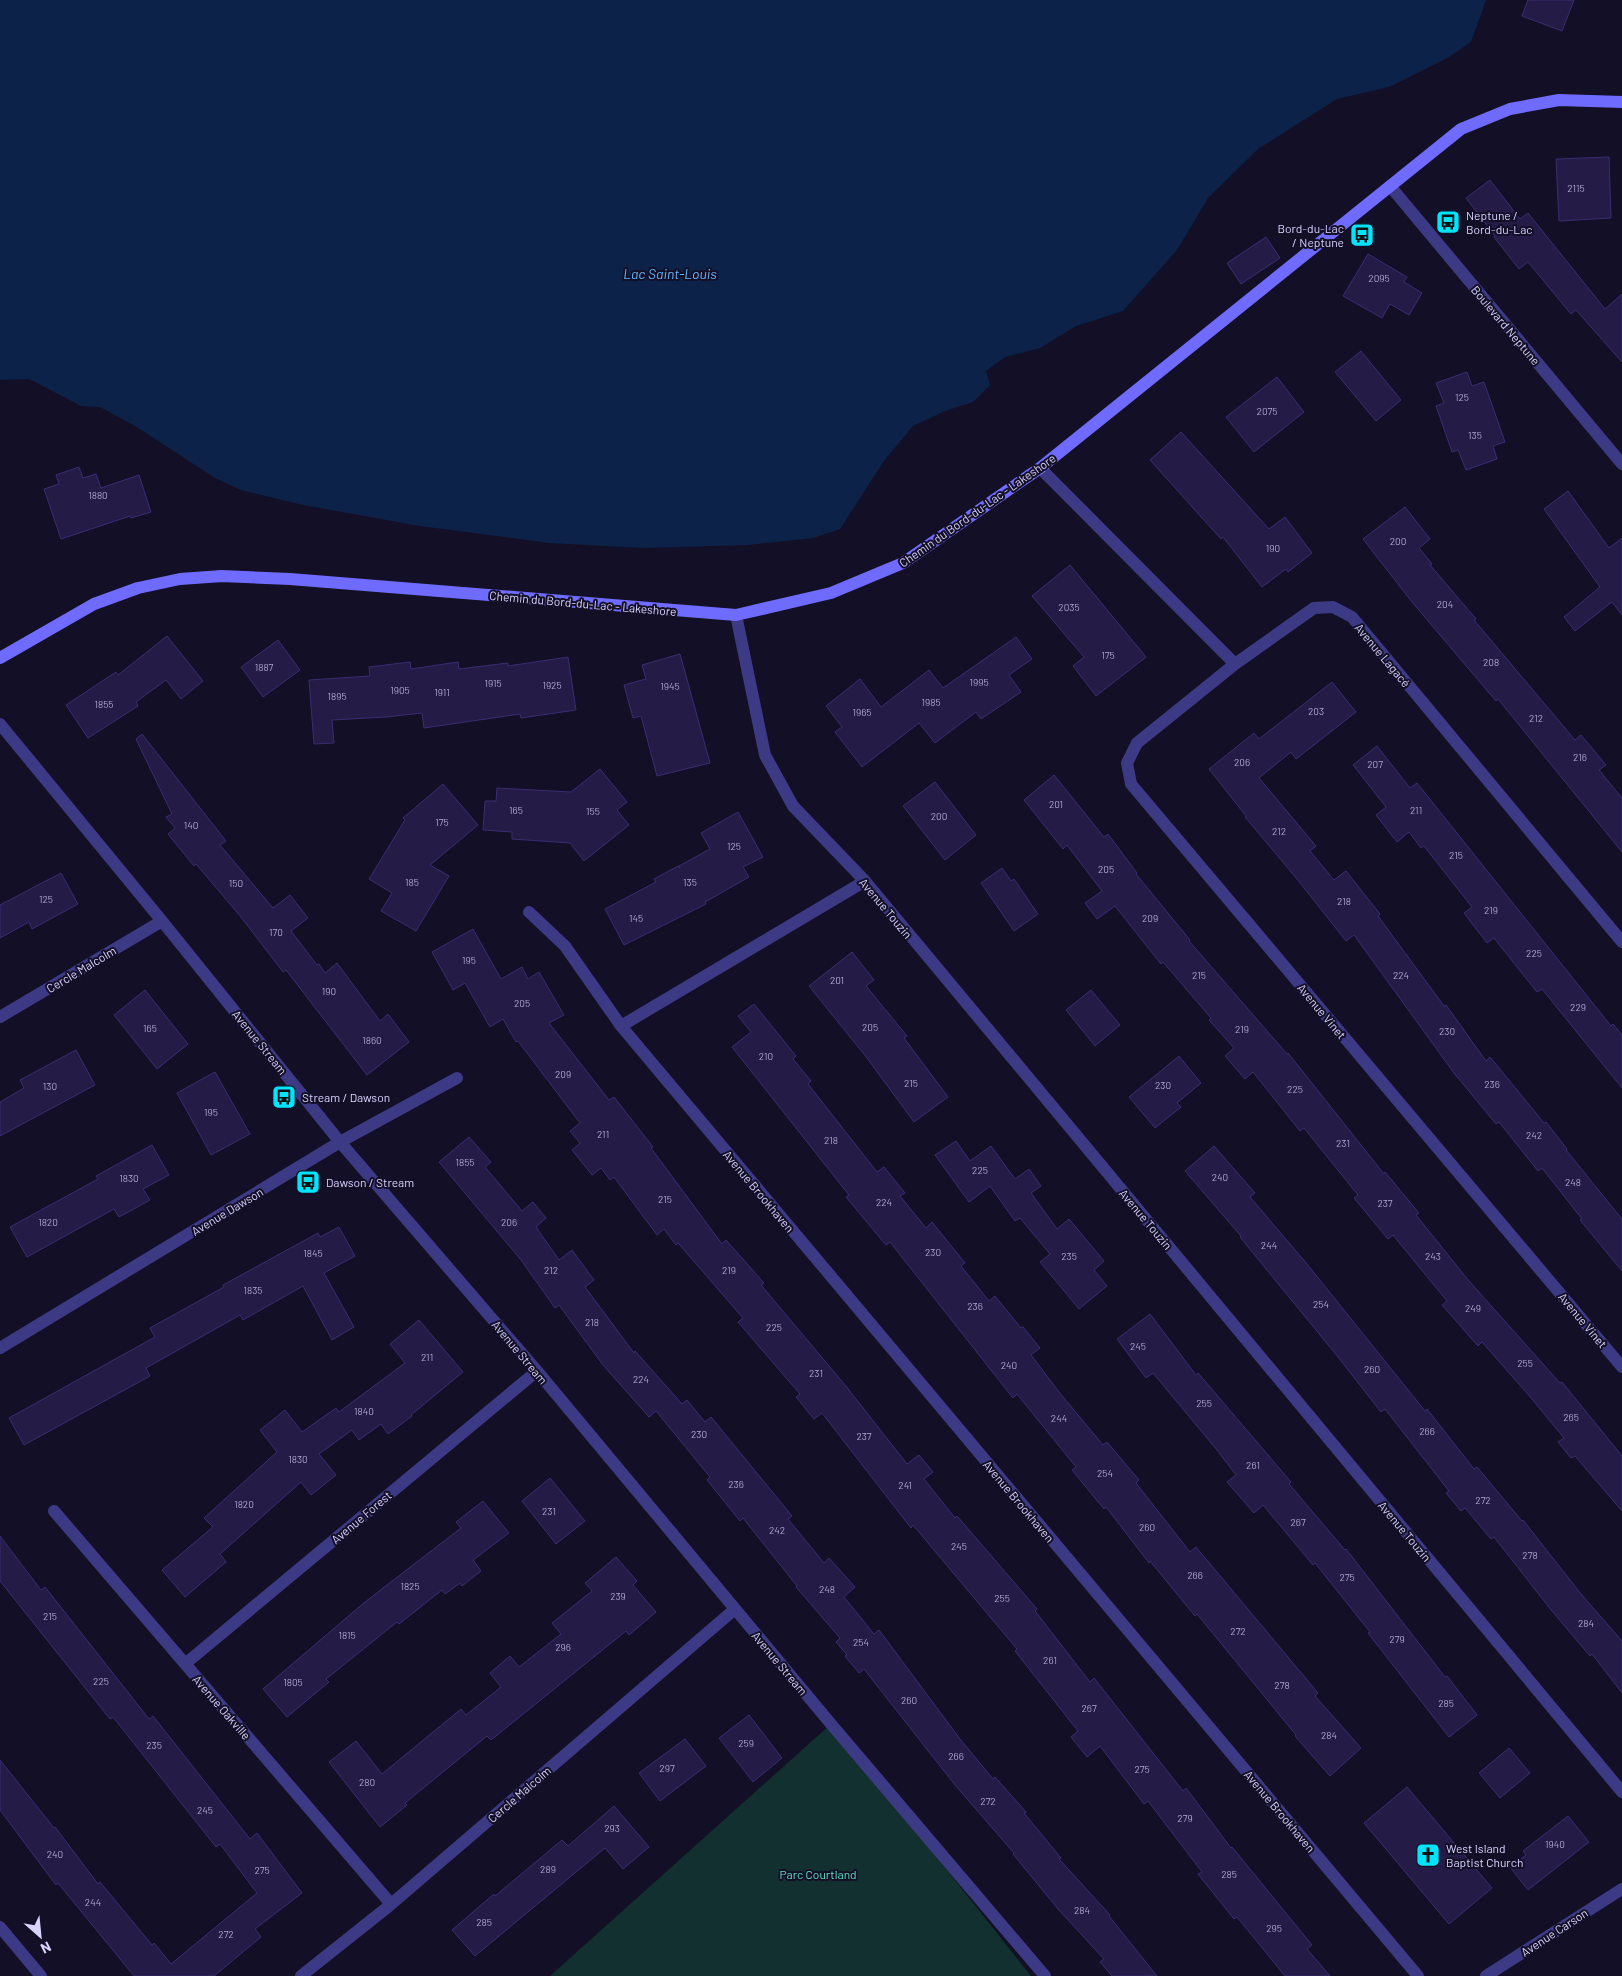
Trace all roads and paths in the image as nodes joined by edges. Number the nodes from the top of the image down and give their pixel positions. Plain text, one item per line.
1 (1622, 102) edge
2 (1390, 186) junction
3 (1622, 464) edge
4 (1040, 468) junction
5 (736, 615) junction
6 (0, 658) edge
7 (1235, 664) junction
8 (0, 724) edge
9 (865, 881) junction
10 (529, 912) dead end
11 (162, 921) junction
12 (1622, 942) edge
13 (0, 1017) edge
14 (620, 1026) junction
15 (457, 1078) dead end
16 (340, 1142) junction
17 (0, 1348) edge
18 (1622, 1367) edge
19 (536, 1371) junction
20 (54, 1511) dead end
21 (735, 1609) junction
22 (185, 1664) junction
23 (1622, 1792) edge
24 (1622, 1889) edge
25 (391, 1904) junction
26 (0, 1927) edge
27 (41, 1976) edge
28 (301, 1976) edge
29 (1045, 1976) edge
30 (1418, 1976) edge
31 (1486, 1976) edge

1 - 2 street, Chemin du Bord-du-Lac - Lakeshore
2 - 3 street, Boulevard Neptune
2 - 4 street, Chemin du Bord-du-Lac - Lakeshore
4 - 5 street, Chemin du Bord-du-Lac - Lakeshore
4 - 7 street
5 - 6 street, Chemin du Bord-du-Lac - Lakeshore
5 - 9 street, Avenue Touzin
7 - 12 street, Avenue Lagacé
7 - 18 street, Avenue Vinet
8 - 11 street, Avenue Stream
9 - 14 street
9 - 23 street, Avenue Touzin
10 - 14 street, Avenue Brookhaven
11 - 13 street, Cercle Malcolm
11 - 16 street, Avenue Stream
14 - 30 street, Avenue Brookhaven
15 - 16 street, Avenue Dawson
16 - 17 street, Avenue Dawson
16 - 19 street, Avenue Stream
19 - 21 street, Avenue Stream
19 - 22 street, Avenue Forest
20 - 22 street, Avenue Oakville
21 - 25 street, Cercle Malcolm
21 - 29 street, Avenue Stream
22 - 25 street, Avenue Oakville
24 - 31 street, Avenue Carson
25 - 28 street, Cercle Malcolm
26 - 27 street

